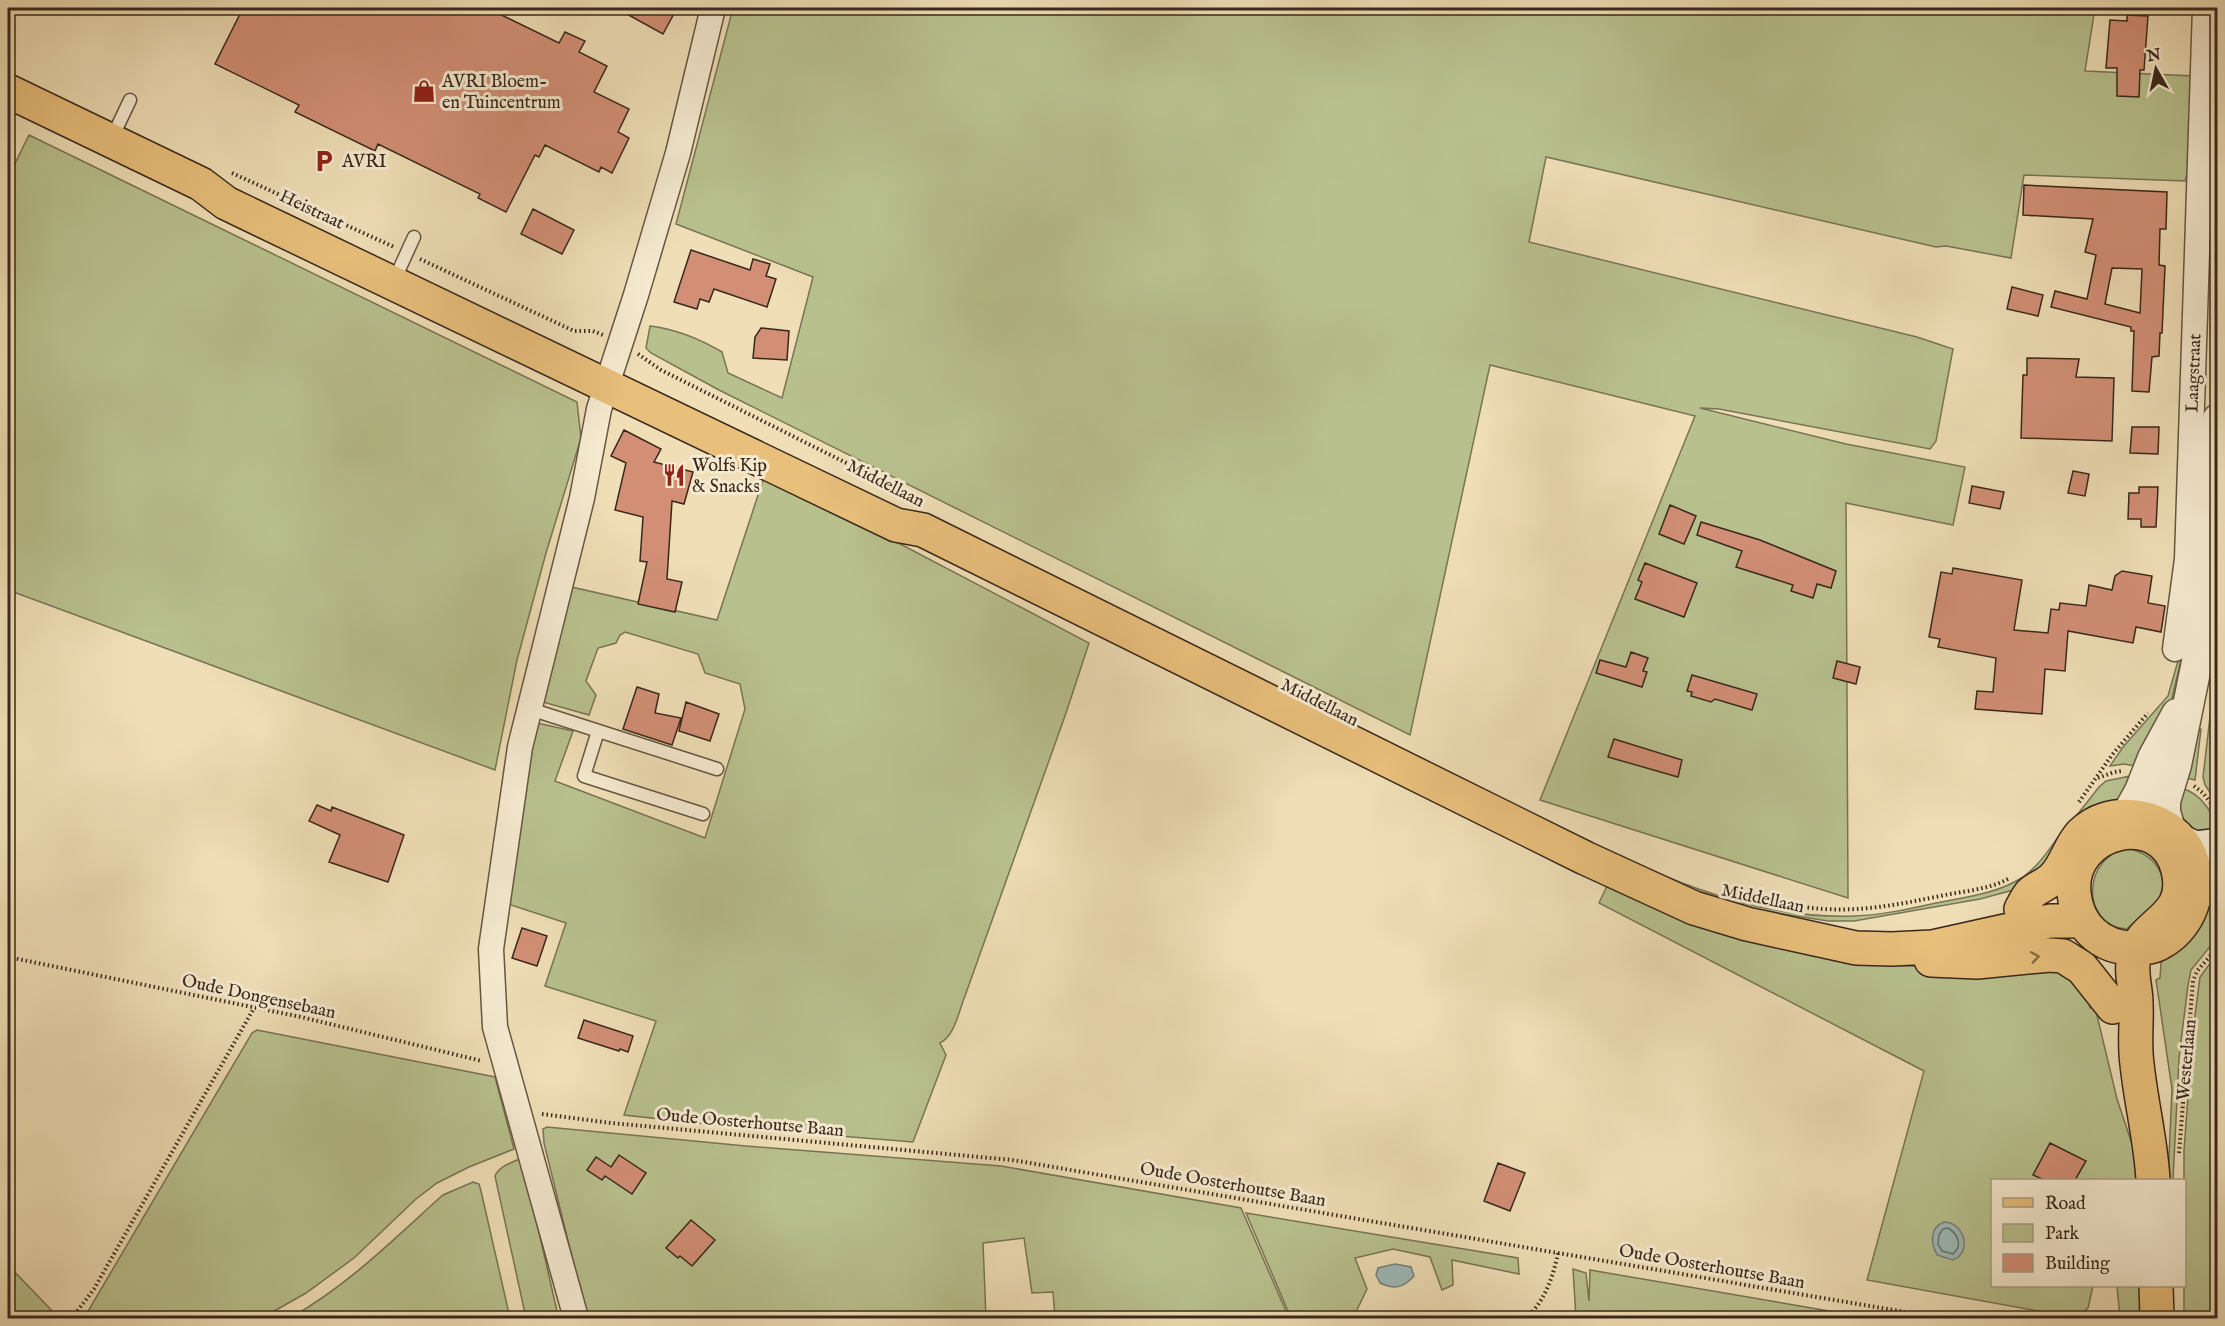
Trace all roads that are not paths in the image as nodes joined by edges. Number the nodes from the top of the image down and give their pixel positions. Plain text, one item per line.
1 (713, 8) edge
2 (2205, 8) edge
3 (8, 91) edge
4 (130, 100) dead end
5 (110, 141) junction
6 (613, 365) junction
7 (2217, 419) edge
8 (2199, 561) junction
9 (2175, 649) dead end
10 (2191, 688) junction
11 (530, 709) junction
12 (598, 731) junction
13 (717, 769) dead end
14 (704, 814) dead end
15 (2120, 825) junction
16 (2196, 859) edge
17 (2066, 876) junction
18 (1800, 921) junction
19 (2092, 931) junction
20 (2145, 947) junction
21 (1892, 949) junction
22 (2113, 1007) junction
23 (2136, 1064) junction
24 (2153, 1179) edge
25 (2156, 1287) edge
26 (576, 1318) edge
27 (2157, 1318) edge

1 - 6 street
2 - 8 street, Laagstraat
3 - 5 main road, Heistraat
4 - 5 lane
5 - 6 main road, Heistraat
6 - 11 street
6 - 18 main road, Middellaan
7 - 8 street
8 - 9 street, Laagstraat
8 - 10 street
10 - 15 street
10 - 16 street
11 - 12 lane
11 - 26 street
12 - 13 lane
12 - 14 lane
15 - 16 main road
15 - 17 main road
16 - 20 main road
17 - 18 main road, Middellaan
17 - 19 main road
18 - 21 main road, Middellaan
19 - 20 main road, Middellaan
19 - 21 main road, Middellaan
19 - 22 main road
20 - 23 main road
21 -> 22 main road
22 - 23 main road
23 - 24 main road
25 - 27 main road

